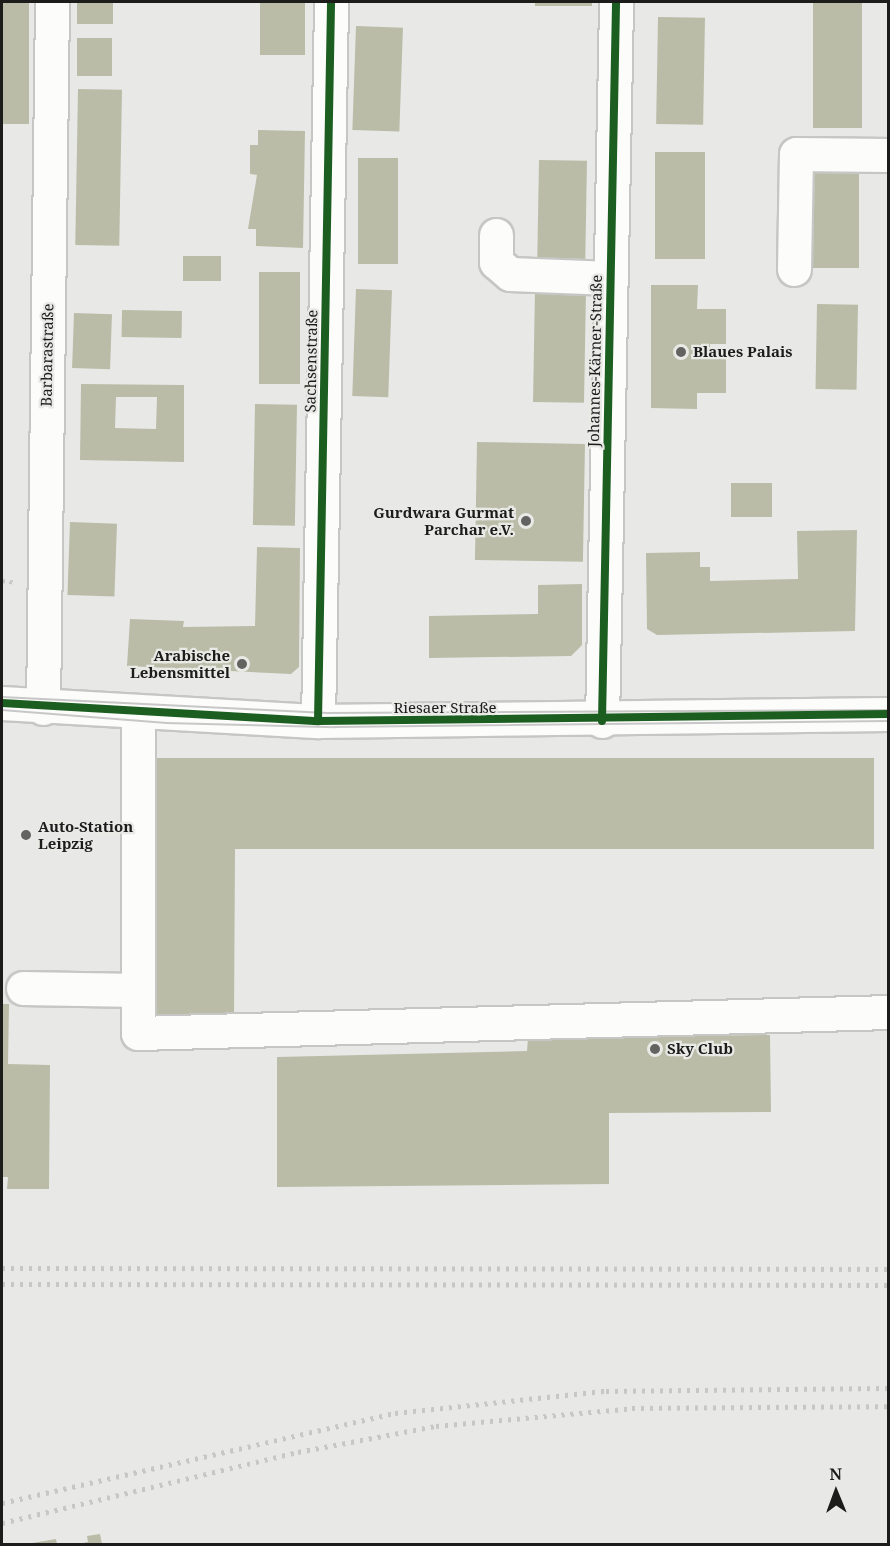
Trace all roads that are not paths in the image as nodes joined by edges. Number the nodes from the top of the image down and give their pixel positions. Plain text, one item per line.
1 (52, 2) edge
2 (332, 2) edge
3 (616, 2) edge
4 (888, 155) edge
5 (496, 235) dead end
6 (794, 269) dead end
7 (611, 278) junction
8 (2, 703) edge
9 (43, 708) junction
10 (138, 714) junction
11 (888, 714) edge
12 (602, 721) junction
13 (318, 722) junction
14 (22, 987) dead end
15 (138, 990) junction
16 (888, 1012) edge

1 - 9 street, Barbarastraße
2 - 13 street, Sachsenstraße
3 - 7 street, Johannes-Kärner-Straße
4 - 6 street
5 - 7 street
7 - 12 street, Johannes-Kärner-Straße
8 - 9 street, Riesaer Straße
9 - 10 street, Riesaer Straße
10 - 13 street, Riesaer Straße
10 - 15 street
11 - 12 street, Riesaer Straße
12 - 13 street, Riesaer Straße
14 - 15 street
15 - 16 street

